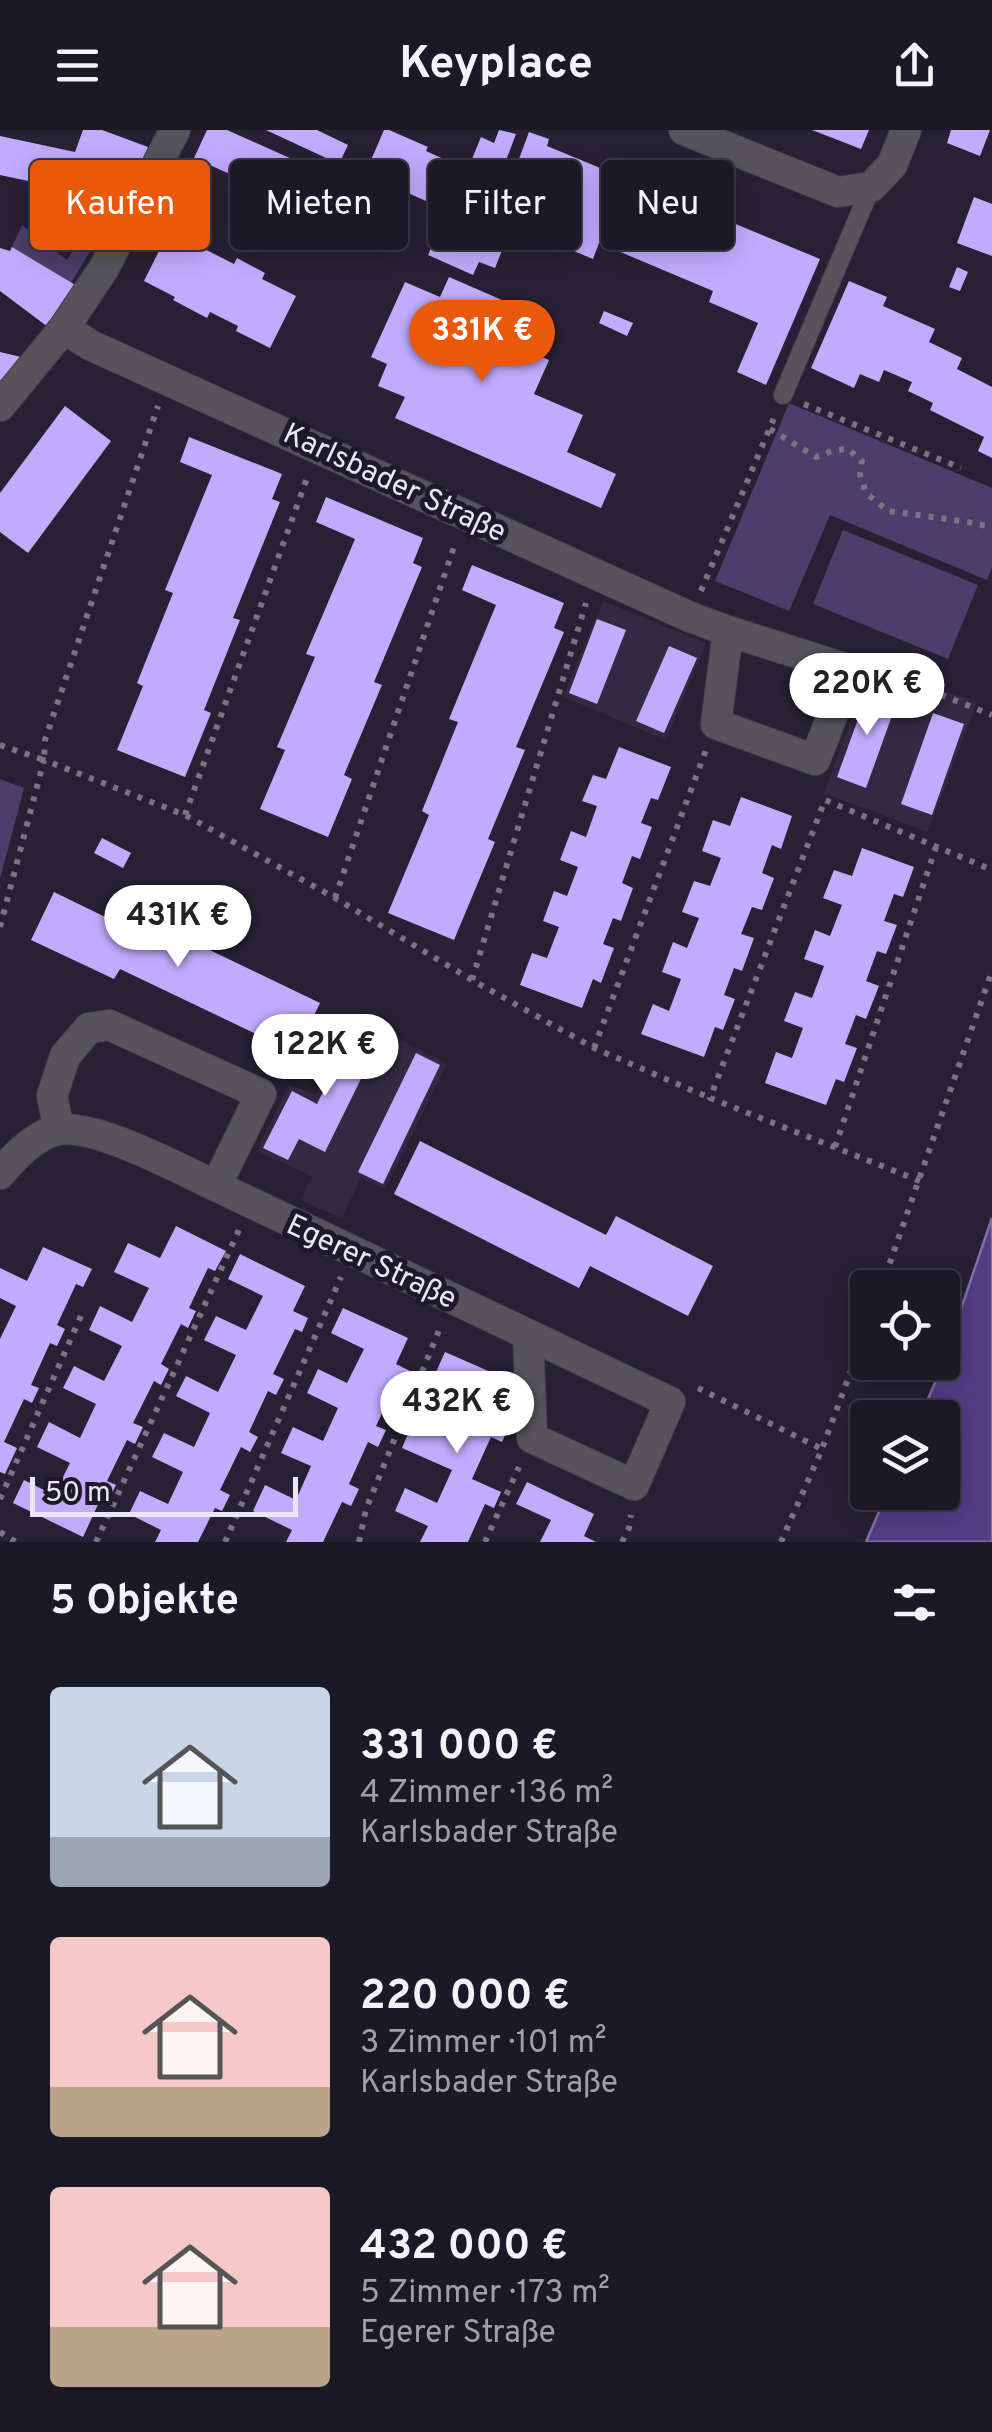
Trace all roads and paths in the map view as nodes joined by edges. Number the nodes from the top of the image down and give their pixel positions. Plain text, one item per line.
1 (175, 130) edge
2 (684, 130) edge
3 (906, 130) edge
4 (871, 186) junction
5 (64, 328) junction
6 (170, 380) junction
7 (783, 395) junction
8 (0, 406) edge
9 (770, 428) junction
10 (318, 446) junction
11 (960, 468) dead end
12 (466, 514) junction
13 (992, 528) edge
14 (594, 574) junction
15 (690, 617) junction
16 (728, 632) junction
17 (928, 690) dead end
18 (992, 716) edge
19 (716, 724) junction
20 (0, 745) edge
21 (44, 760) junction
22 (185, 815) junction
23 (936, 847) junction
24 (992, 870) edge
25 (334, 898) junction
26 (0, 927) edge
27 (992, 972) edge
28 (472, 980) junction
29 (594, 1048) junction
30 (710, 1098) junction
31 (59, 1129) junction
32 (835, 1147) junction
33 (0, 1174) edge
34 (920, 1181) junction
35 (216, 1186) junction
36 (251, 1203) junction
37 (352, 1251) junction
38 (888, 1270) edge
39 (452, 1298) junction
40 (84, 1309) dead end
41 (528, 1334) junction
42 (850, 1373) edge
43 (670, 1402) junction
44 (532, 1438) junction
45 (822, 1449) junction
46 (0, 1499) edge
47 (0, 1532) edge
48 (16, 1542) edge
49 (96, 1542) edge
50 (225, 1542) edge
51 (360, 1542) edge
52 (485, 1542) edge
53 (782, 1542) edge

1 - 5 street
2 - 4 street
3 - 4 street
4 - 7 lane
5 - 6 street, Karlsbader Straße
5 - 8 street
6 - 10 street, Karlsbader Straße
6 - 21 path
7 - 9 path
7 - 11 path
9 - 13 path
9 - 15 path
10 - 12 street, Karlsbader Straße
10 - 22 path
12 - 14 street, Karlsbader Straße
12 - 25 path
14 - 15 street, Karlsbader Straße
14 - 28 path
15 - 16 street, Karlsbader Straße
16 - 19 street
16 - 19 street, Karlsbader Straße
17 - 18 path
19 - 29 path
20 - 21 path
21 - 22 path
21 - 26 path
22 - 25 path
23 - 24 path
23 - 30 path
23 - 32 path
25 - 28 path
27 - 34 path
28 - 29 path
29 - 30 path
30 - 32 path
31 - 33 street
31 - 35 street, Egerer Straße
31 - 35 street
32 - 34 path
34 - 38 path
35 - 36 street, Egerer Straße
36 - 37 street, Egerer Straße
36 - 49 path
37 - 39 street, Egerer Straße
37 - 50 path
39 - 41 street, Egerer Straße
39 - 51 path
40 - 46 path
41 - 43 street, Egerer Straße
41 - 44 street
42 - 45 path
43 - 44 street
43 - 45 path
44 - 52 path
45 - 53 path
47 - 48 path

